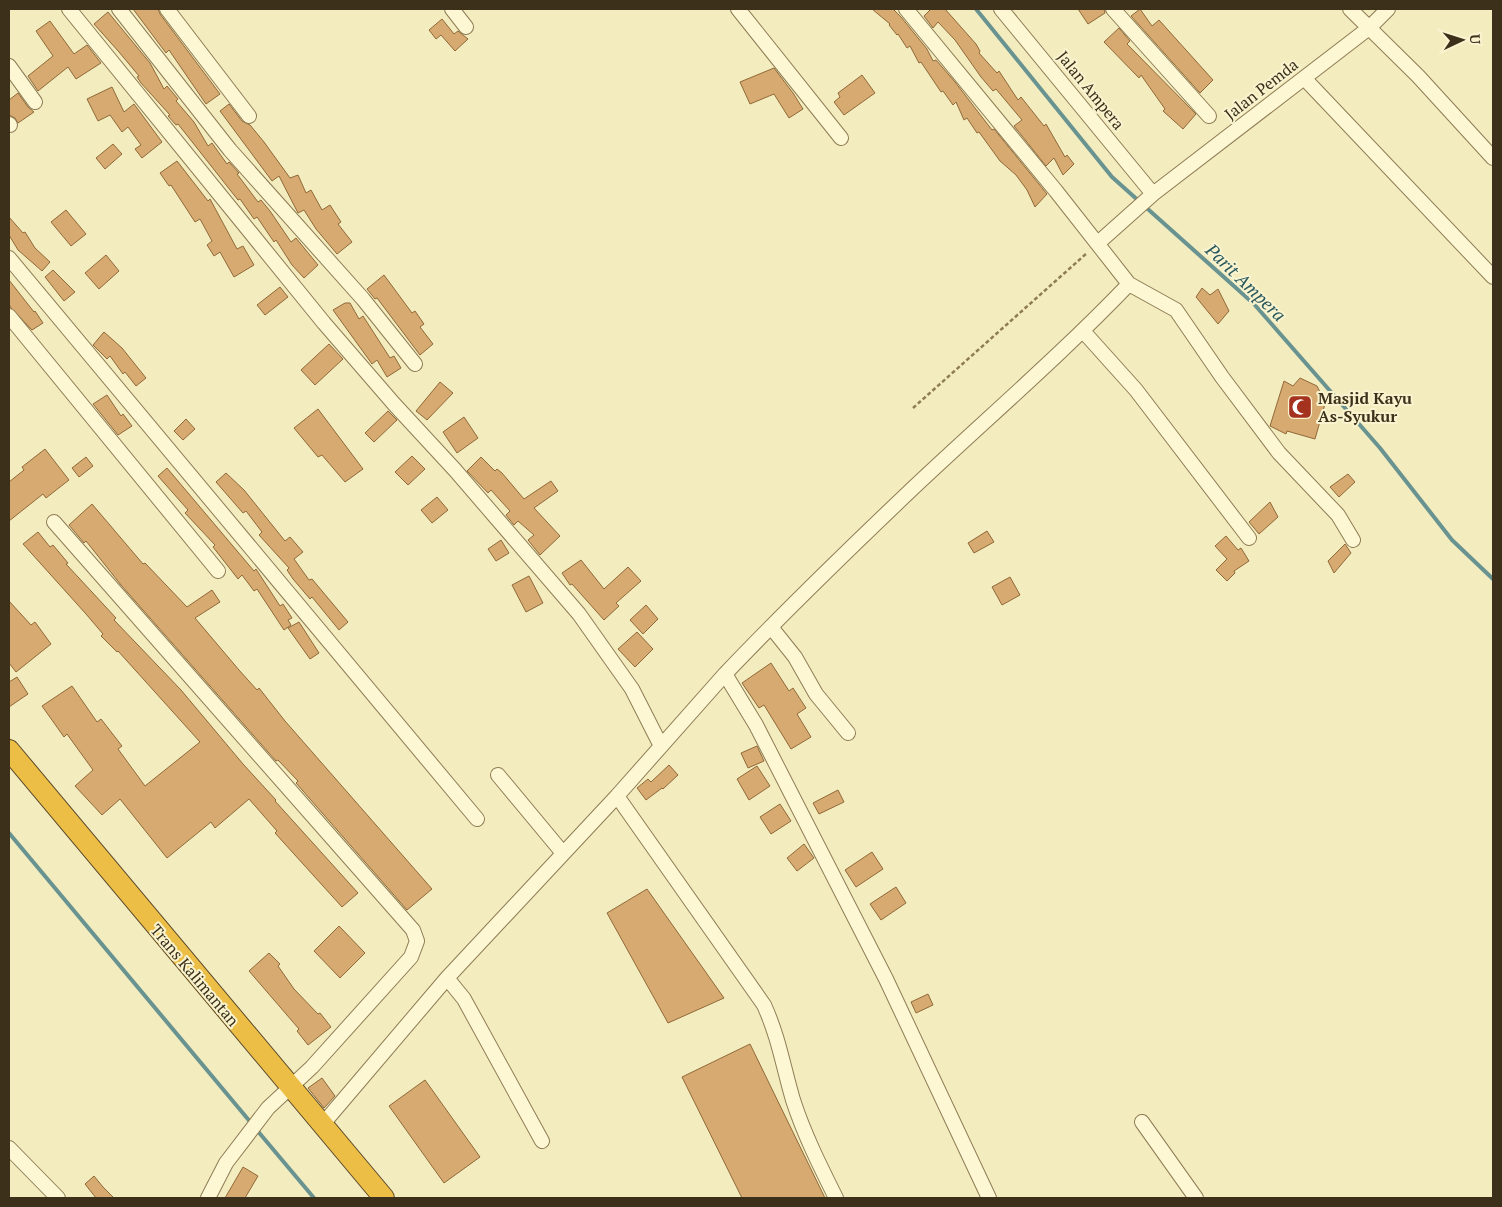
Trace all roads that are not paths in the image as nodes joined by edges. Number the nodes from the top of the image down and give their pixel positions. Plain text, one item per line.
1 (69, 9) edge
2 (119, 9) edge
3 (167, 9) edge
4 (452, 9) edge
5 (738, 9) edge
6 (906, 9) edge
7 (1001, 9) edge
8 (1113, 9) edge
9 (1350, 9) edge
10 (1388, 9) edge
11 (466, 27) dead end
12 (1368, 28) junction
13 (9, 66) edge
14 (1304, 78) junction
15 (34, 102) dead end
16 (249, 116) dead end
17 (1209, 116) dead end
18 (841, 138) dead end
19 (1493, 158) edge
20 (1148, 192) junction
21 (1098, 243) junction
22 (9, 258) edge
23 (1493, 277) edge
24 (1129, 284) junction
25 (9, 316) edge
26 (1083, 331) junction
27 (415, 364) dead end
28 (54, 522) dead end
29 (1249, 538) dead end
30 (1353, 540) dead end
31 (218, 570) dead end
32 (770, 627) junction
33 (725, 674) junction
34 (848, 732) dead end
35 (661, 746) junction
36 (9, 750) edge
37 (498, 775) dead end
38 (617, 796) junction
39 (478, 819) dead end
40 (562, 852) junction
41 (447, 978) junction
42 (289, 1087) junction
43 (1142, 1122) dead end
44 (322, 1125) junction
45 (542, 1141) dead end
46 (9, 1148) edge
47 (58, 1198) edge
48 (208, 1198) edge
49 (384, 1198) edge
50 (836, 1198) edge
51 (989, 1198) edge
52 (1196, 1198) edge

1 - 35 street
2 - 27 street
3 - 16 street
4 - 11 street
5 - 18 street
6 - 21 street
7 - 20 street, Jalan Ampera
8 - 17 street
9 - 12 street
10 - 12 street, Jalan Pemda
12 - 14 street, Jalan Pemda
12 - 19 street
13 - 15 street
14 - 20 street, Jalan Pemda
14 - 23 street
20 - 21 street, Jalan Pemda
21 - 24 street
22 - 39 street
24 - 26 street
24 - 30 street
25 - 31 street
26 - 29 street
26 - 32 street
28 - 42 street
32 - 33 street
32 - 34 street
33 - 35 street
33 - 51 street
35 - 38 street
36 - 42 highway, Trans Kalimantan
37 - 40 street
38 - 40 street
38 - 50 street
40 - 41 street
41 - 44 street
41 - 45 street
42 - 44 highway, Trans Kalimantan
42 - 48 street
43 - 52 street
44 - 49 highway, Trans Kalimantan
46 - 47 street

